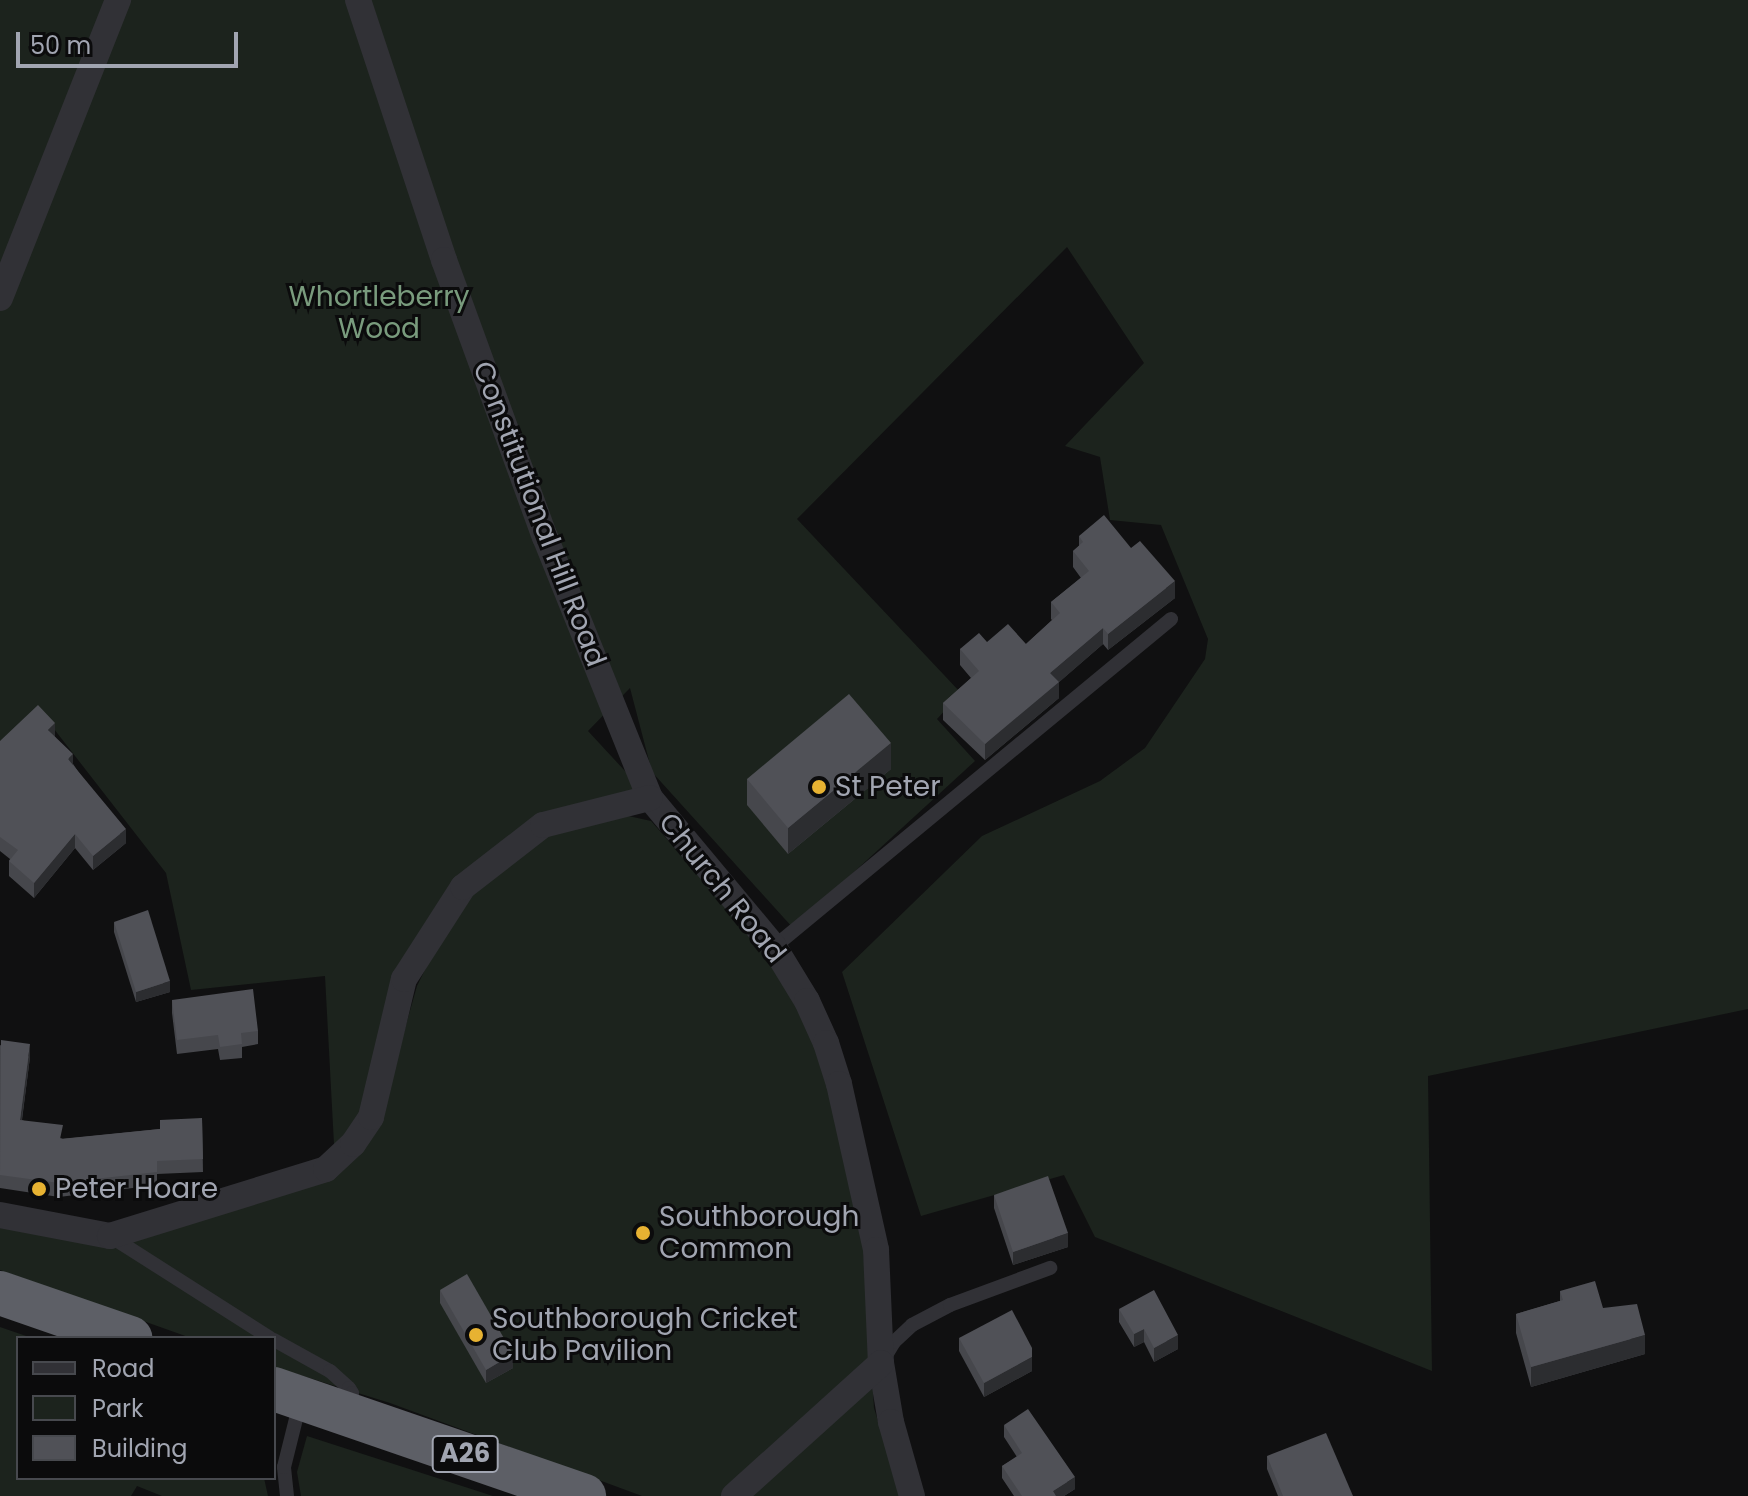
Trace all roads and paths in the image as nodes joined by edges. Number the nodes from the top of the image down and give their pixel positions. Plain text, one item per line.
1 (118, 0) edge
2 (358, 0) edge
3 (0, 298) edge
4 (1171, 619) dead end
5 (650, 798) junction
6 (774, 947) junction
7 (0, 1215) edge
8 (110, 1236) junction
9 (1050, 1268) dead end
10 (0, 1293) edge
11 (124, 1336) edge
12 (267, 1336) edge
13 (276, 1341) edge
14 (881, 1363) junction
15 (288, 1394) edge
16 (347, 1413) junction
17 (287, 1496) edge
18 (584, 1496) edge
19 (734, 1496) edge
20 (912, 1496) edge

1 - 3 street
2 - 5 street, Constitutional Hill Road
4 - 6 lane
5 - 6 street, Church Road
5 - 8 street, Church Road
6 - 14 street, Church Road
7 - 8 street, Church Road
8 - 12 lane
9 - 14 lane
10 - 11 highway
13 - 16 lane
14 - 19 street
14 - 20 street, Church Road
15 - 16 highway, A26
15 - 17 lane
16 - 18 highway, A26

